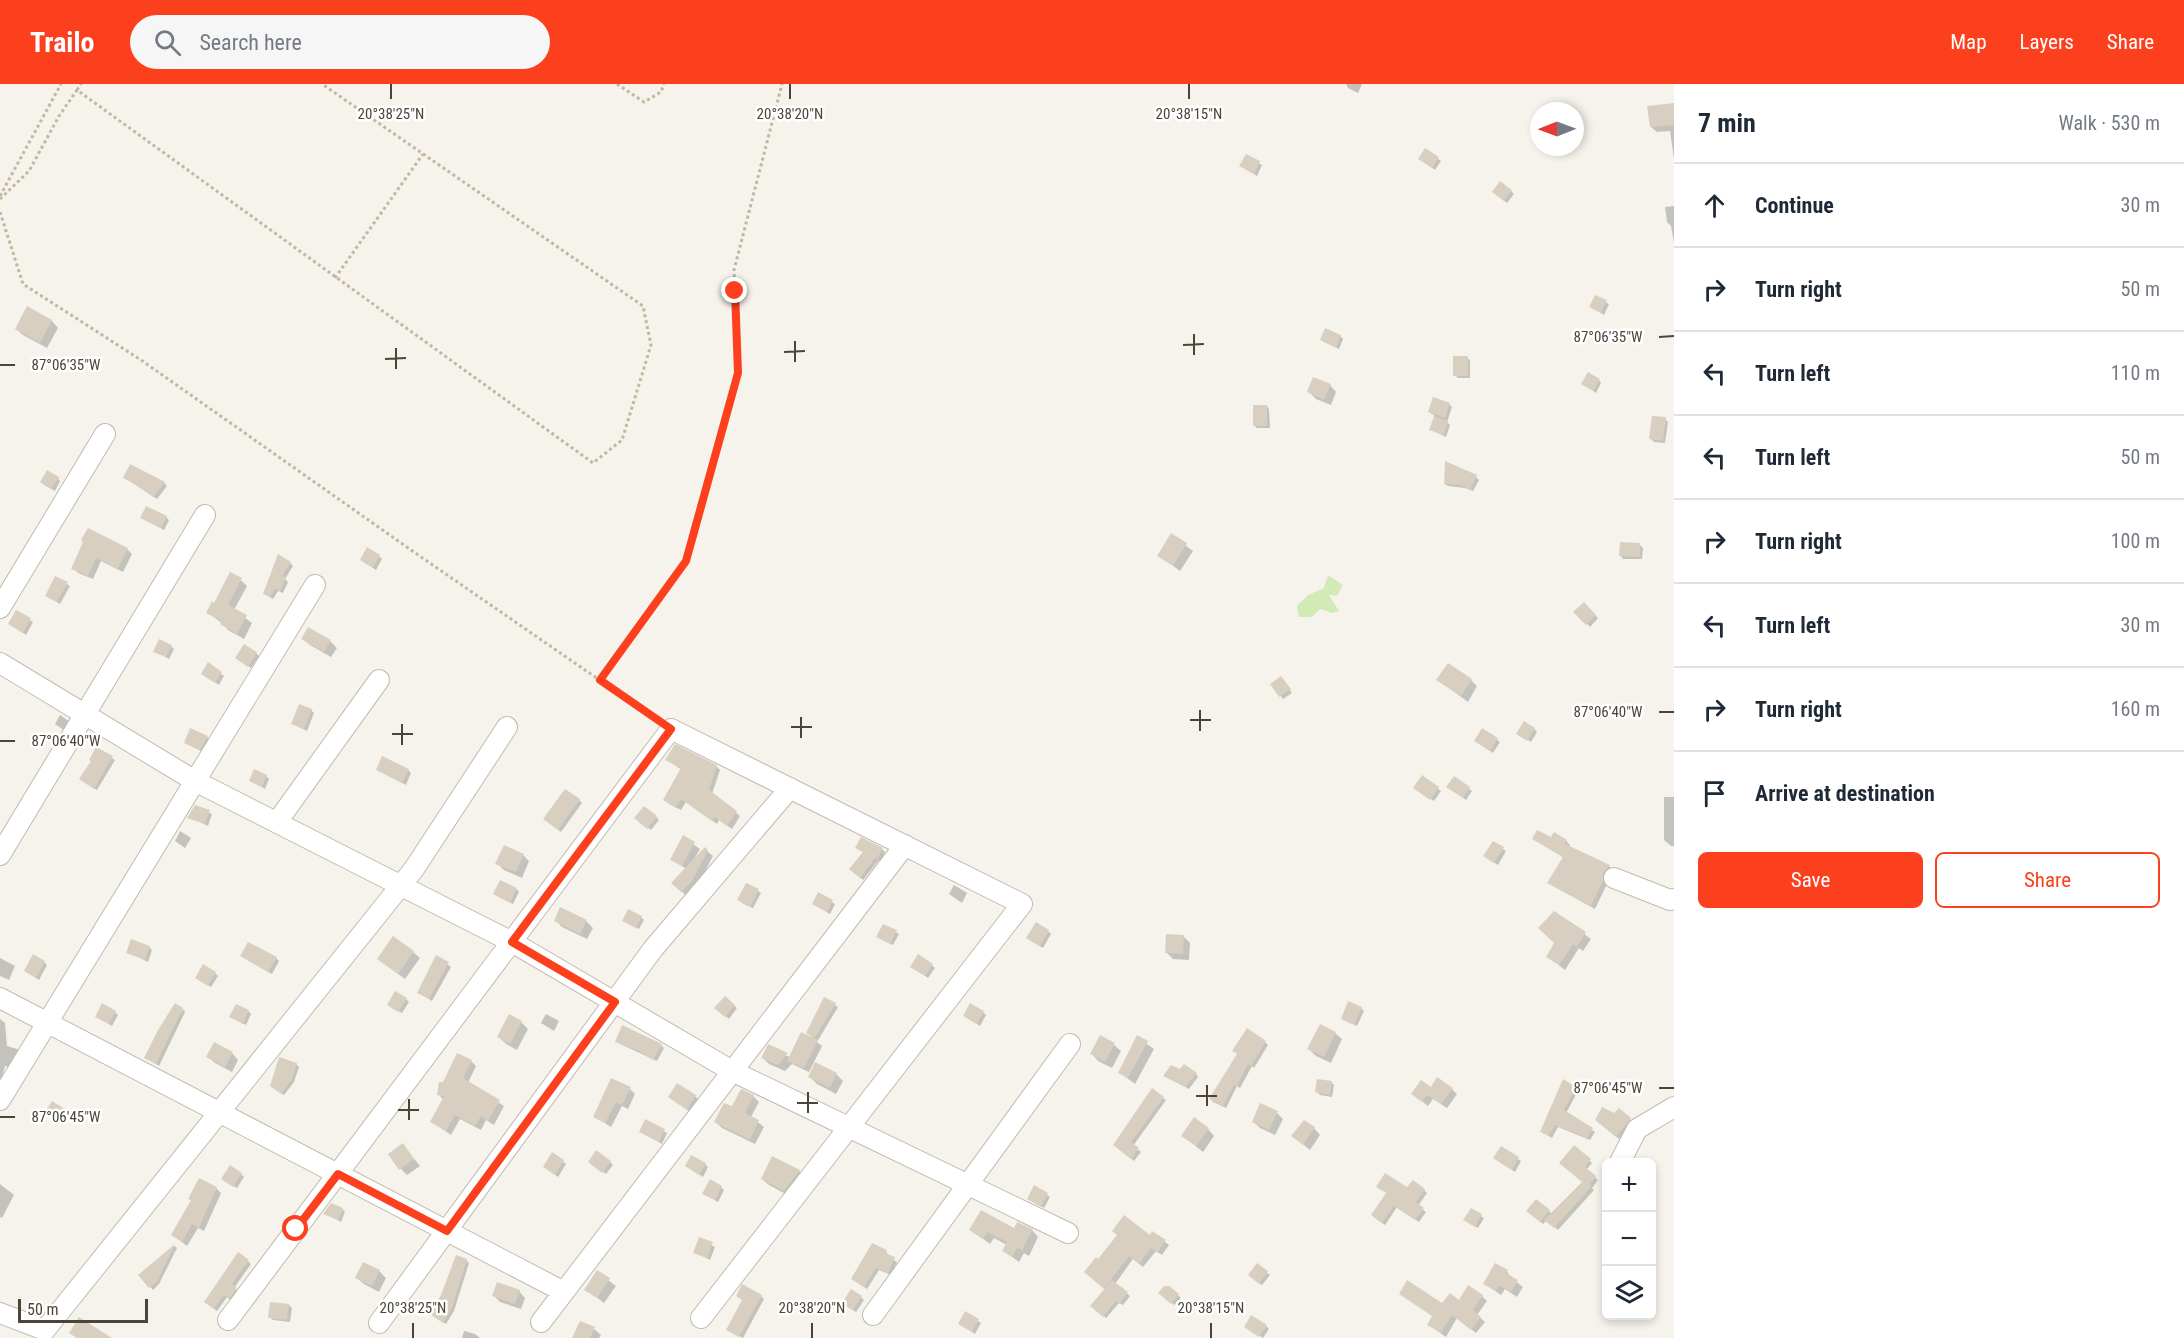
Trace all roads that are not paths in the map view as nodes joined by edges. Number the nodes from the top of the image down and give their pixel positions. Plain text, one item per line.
1 (105, 434) dead end
2 (205, 515) dead end
3 (315, 585) dead end
4 (0, 608) edge
5 (0, 663) edge
6 (379, 680) dead end
7 (85, 714) junction
8 (507, 727) dead end
9 (195, 781) junction
10 (790, 788) junction
11 (277, 822) junction
12 (905, 845) junction
13 (0, 855) edge
14 (1614, 878) dead end
15 (400, 885) junction
16 (1674, 899) edge
17 (512, 942) junction
18 (0, 998) edge
19 (615, 1002) junction
20 (47, 1023) junction
21 (1070, 1044) dead end
22 (732, 1071) junction
23 (0, 1100) edge
24 (1674, 1107) edge
25 (220, 1112) junction
26 (849, 1128) junction
27 (1622, 1158) edge
28 (338, 1174) junction
29 (968, 1185) junction
30 (447, 1231) junction
31 (1068, 1233) dead end
32 (564, 1292) junction
33 (0, 1313) edge
34 (873, 1315) dead end
35 (701, 1318) dead end
36 (228, 1320) dead end
37 (541, 1322) dead end
38 (379, 1323) dead end

1 - 4 street
2 - 7 street
3 - 9 street
5 - 7 street
6 - 11 street
7 - 9 street
7 - 13 street
8 - 15 street
9 - 11 street
9 - 20 street
10 - 12 street
10 - 17 street
10 - 19 street
11 - 15 street
12 - 22 street
12 - 26 street
14 - 16 street
15 - 17 street
15 - 25 street
17 - 19 street
17 - 28 street
18 - 20 street
19 - 22 street
19 - 30 street
20 - 23 street
20 - 25 street
21 - 29 street
22 - 26 street
22 - 32 street
24 - 27 street
25 - 28 street
25 - 33 street
26 - 29 street
26 - 35 street
28 - 30 street
28 - 36 street
29 - 31 street
29 - 34 street
30 - 32 street
30 - 38 street
32 - 37 street

